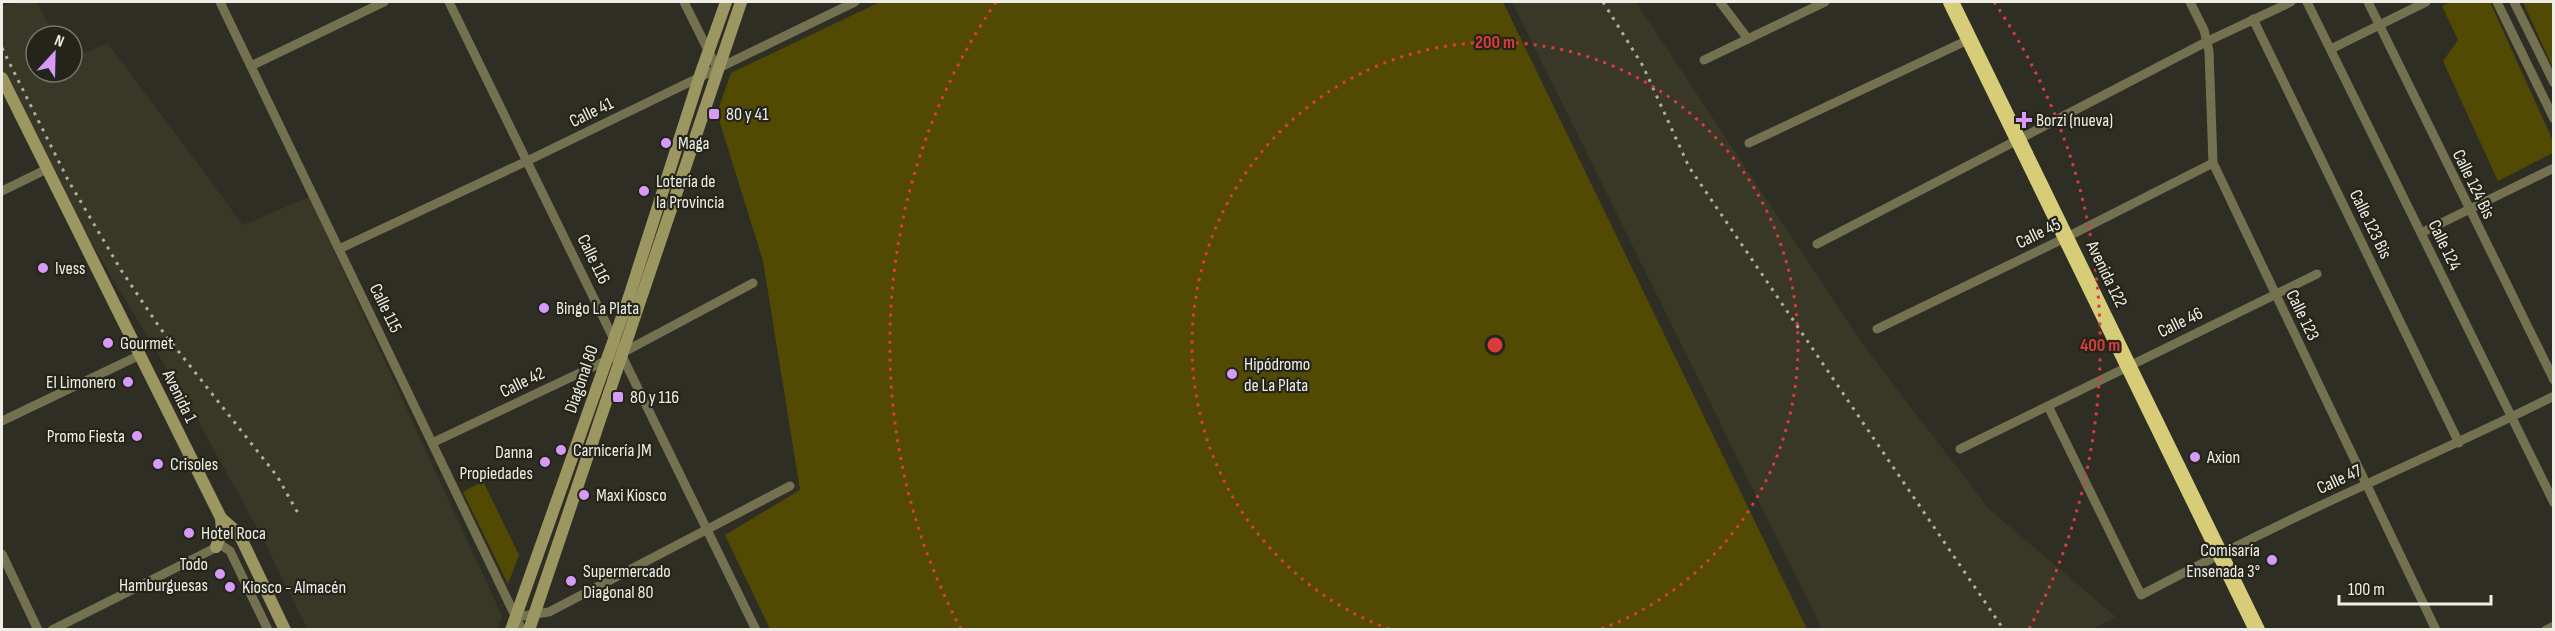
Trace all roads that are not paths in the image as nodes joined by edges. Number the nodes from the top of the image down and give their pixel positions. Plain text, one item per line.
1 (220, 2) edge
2 (384, 2) edge
3 (449, 2) edge
4 (684, 2) edge
5 (726, 2) edge
6 (741, 2) edge
7 (855, 2) edge
8 (1720, 2) edge
9 (1825, 2) edge
10 (1951, 2) edge
11 (2190, 2) edge
12 (2291, 2) edge
13 (2307, 2) edge
14 (2368, 2) edge
15 (2426, 2) edge
16 (2497, 2) edge
17 (2514, 2) edge
18 (2253, 19) junction
19 (2379, 24) junction
20 (1748, 39) junction
21 (1970, 39) junction
22 (2208, 41) junction
23 (2331, 49) junction
24 (709, 51) junction
25 (1704, 60) dead end
26 (251, 66) junction
27 (717, 68) junction
28 (2, 78) edge
29 (699, 78) junction
30 (2553, 83) edge
31 (2553, 119) edge
32 (2018, 139) junction
33 (1749, 143) dead end
34 (527, 161) junction
35 (2212, 163) junction
36 (2553, 168) edge
37 (47, 169) junction
38 (2, 191) edge
39 (2468, 210) junction
40 (2421, 233) junction
41 (2067, 237) junction
42 (1816, 244) dead end
43 (339, 249) junction
44 (2317, 274) dead end
45 (753, 283) dead end
46 (2274, 294) junction
47 (1877, 329) dead end
48 (615, 338) junction
49 (622, 352) junction
50 (140, 355) junction
51 (607, 359) junction
52 (2130, 365) junction
53 (2553, 380) edge
54 (2553, 396) edge
55 (2048, 406) junction
56 (2512, 417) junction
57 (2, 421) edge
58 (432, 443) junction
59 (2459, 443) junction
60 (1960, 449) dead end
61 (2367, 483) junction
62 (790, 486) dead end
63 (2553, 503) edge
64 (221, 518) junction
65 (708, 531) junction
66 (216, 547) junction
67 (2221, 553) junction
68 (2, 554) edge
69 (534, 615) junction
70 (516, 617) junction
71 (2553, 626) edge
72 (38, 630) edge
73 (52, 630) edge
74 (268, 630) edge
75 (285, 630) edge
76 (511, 630) edge
77 (522, 630) edge
78 (529, 630) edge
79 (756, 630) edge
80 (2257, 630) edge
81 (2436, 630) edge
82 (2546, 630) edge

1 - 26 street, Calle 115
2 - 26 street
3 - 34 street, Calle 116
4 - 24 street
5 - 24 main road, Diagonal 80
6 - 27 main road, Diagonal 80
7 - 27 street, Calle 41
8 - 20 street
9 - 20 street
10 - 21 highway, Avenida 122
11 - 22 street, Calle 123
12 - 18 street
13 - 23 street, Calle 124
14 - 19 street, Calle 124 Bis
15 - 19 street
16 - 31 street
17 - 30 street
18 - 22 street
18 - 59 street, Calle 123 Bis
19 - 23 street
19 - 39 street, Calle 124 Bis
20 - 25 street
21 - 32 highway, Avenida 122
21 - 33 street
22 - 32 street
22 - 35 street, Calle 123
23 - 40 street, Calle 124
24 - 27 street
24 - 29 main road, Diagonal 80
26 - 43 street, Calle 115
27 - 29 street, Calle 41
27 - 49 main road, Diagonal 80
28 - 37 main road, Avenida 1
29 - 34 street, Calle 41
29 - 48 main road, Diagonal 80
32 - 41 highway, Avenida 122
32 - 42 street
34 - 43 street, Calle 41
34 - 48 street, Calle 116
35 - 41 street, Calle 45
35 - 46 street, Calle 123
36 - 39 street
37 - 38 street
37 - 50 main road, Avenida 1
39 - 40 street
39 - 53 street, Calle 124 Bis
40 - 56 street, Calle 124
41 - 47 street, Calle 45
41 - 52 highway, Avenida 122
43 - 58 street, Calle 115
44 - 46 street, Calle 46
45 - 49 street, Calle 42
46 - 52 street, Calle 46
46 - 61 street, Calle 123
48 - 49 street, Calle 116
48 - 51 main road, Diagonal 80
49 - 51 street, Calle 42
49 - 65 street, Calle 116
49 - 69 main road, Diagonal 80
50 - 57 street
50 - 64 main road, Avenida 1
51 - 58 street, Calle 42
51 - 70 main road, Diagonal 80
52 - 55 street, Calle 46
52 - 67 highway, Avenida 122
54 - 56 street, Calle 47
55 - 60 street, Calle 46
55 - 67 street, Calle 47
56 - 59 street, Calle 47
56 - 63 street, Calle 124
58 - 70 street, Calle 115
59 - 61 street, Calle 47
61 - 67 street, Calle 47
61 - 81 street, Calle 123
62 - 65 street
64 - 66 main road
64 - 75 main road, Avenida 1
65 - 69 street
65 - 79 street, Calle 116
66 - 73 street
66 - 74 street
67 - 80 highway, Avenida 122
68 - 72 street
69 - 70 street
69 - 78 main road, Diagonal 80
70 - 76 main road, Diagonal 80
70 - 77 street, Calle 115
71 - 82 street

